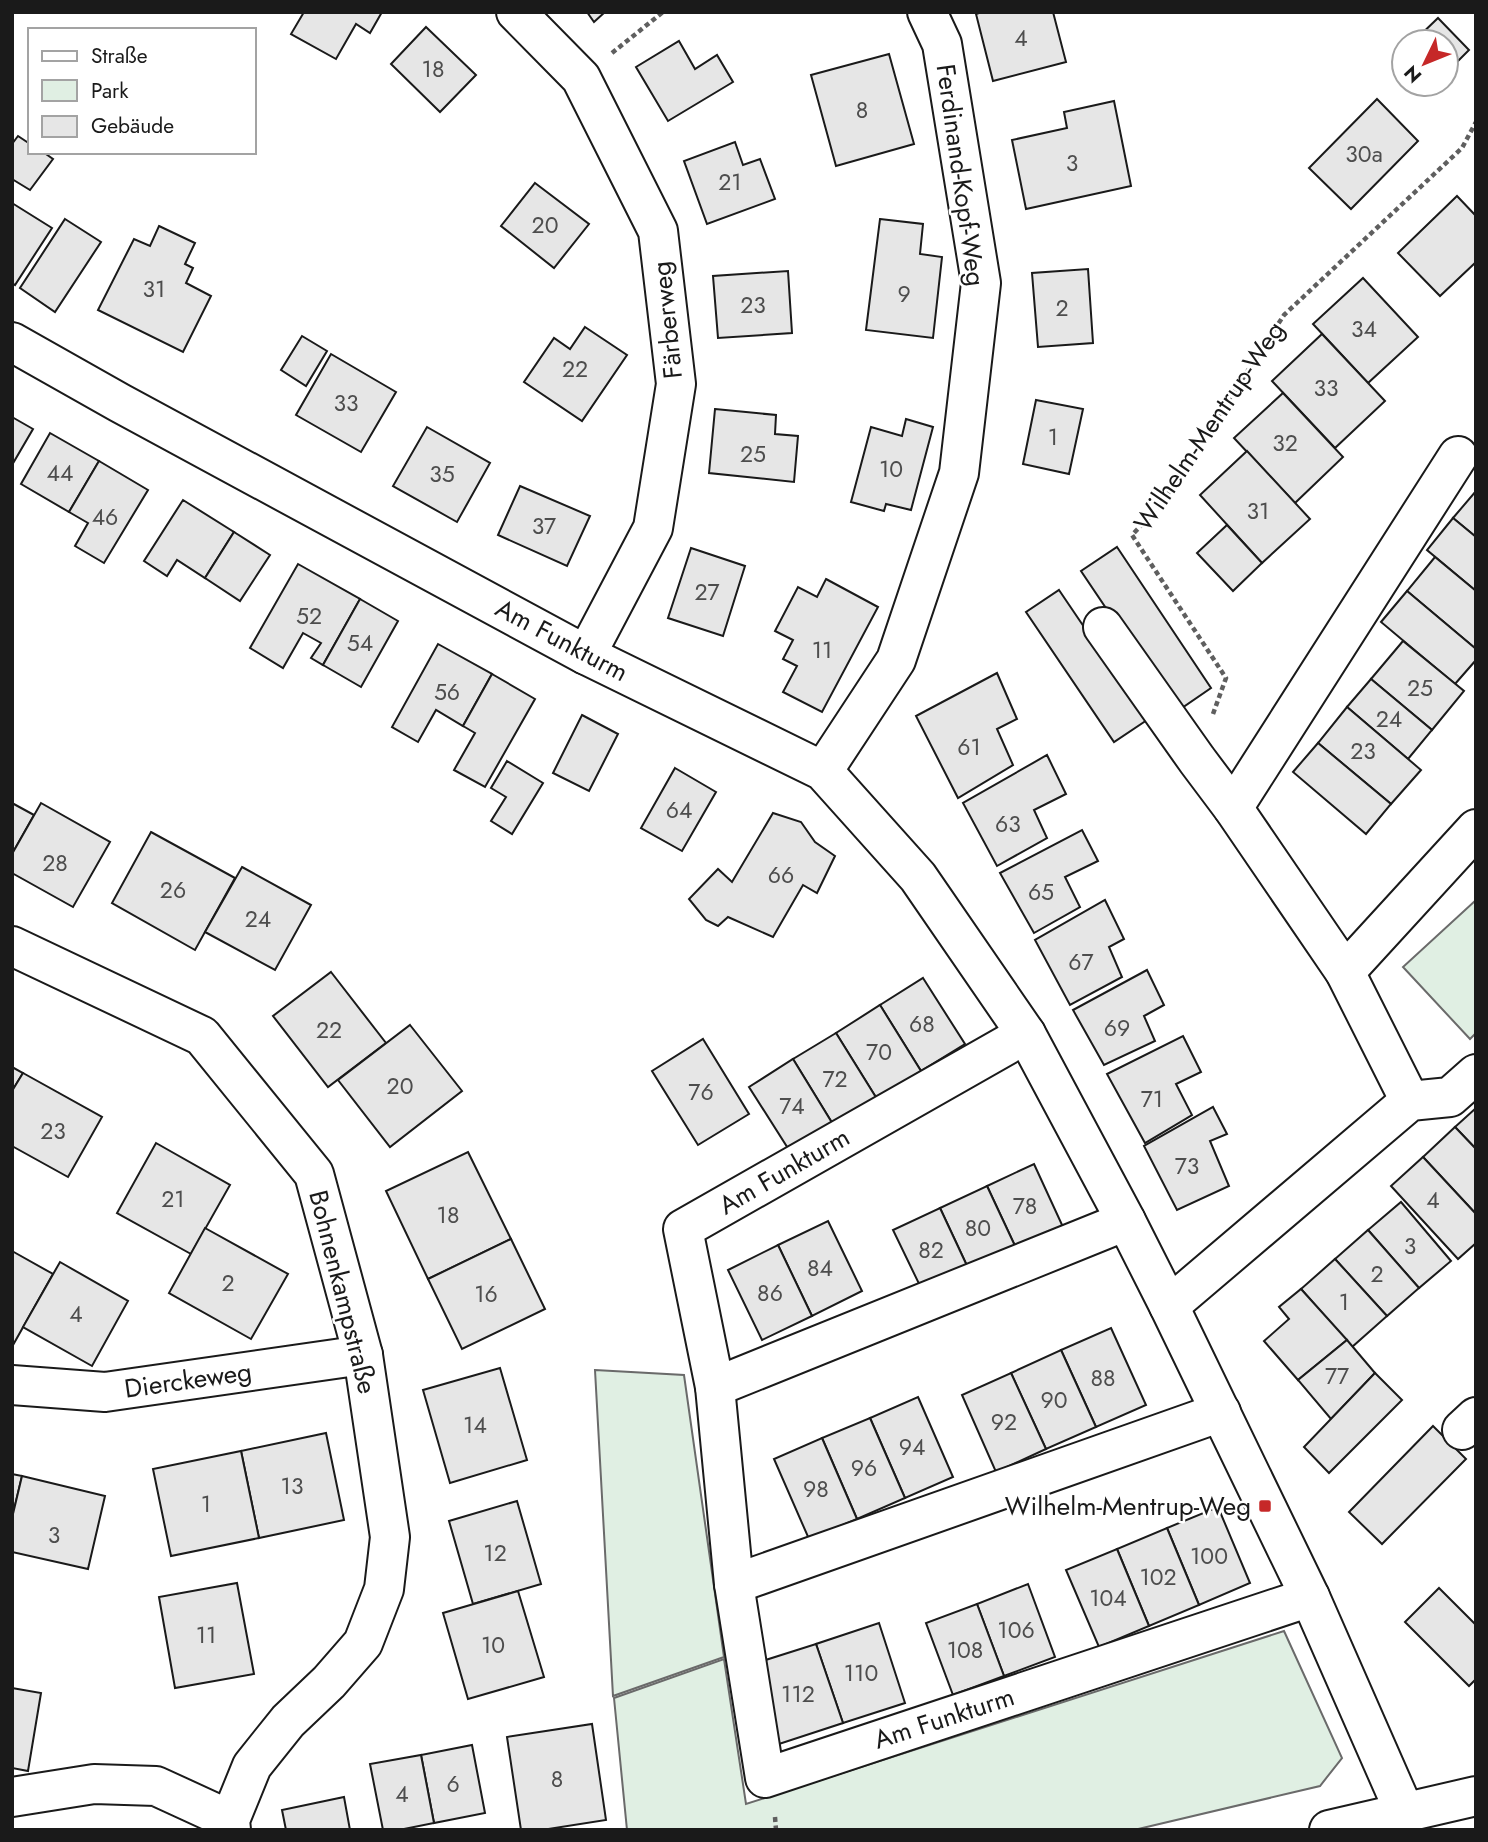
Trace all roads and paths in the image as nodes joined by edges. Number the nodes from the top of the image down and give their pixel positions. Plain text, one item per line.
1 (516, 12) edge
2 (663, 12) edge
3 (927, 12) edge
4 (582, 78) junction
5 (1476, 122) edge
6 (12, 342) edge
7 (1458, 456) dead end
8 (1103, 627) dead end
9 (586, 655) junction
10 (1197, 760) junction
11 (823, 771) junction
12 (1233, 808) junction
13 (1476, 829) edge
14 (12, 946) edge
15 (1345, 972) junction
16 (1026, 1034) junction
17 (1476, 1074) edge
18 (1410, 1101) junction
19 (1126, 1221) junction
20 (1169, 1306) junction
21 (363, 1355) junction
22 (12, 1385) edge
23 (715, 1387) junction
24 (1221, 1412) junction
25 (734, 1584) junction
26 (1310, 1597) junction
27 (12, 1797) edge
28 (1476, 1797) edge
29 (1405, 1813) junction
30 (774, 1814) dead end
31 (230, 1825) edge
32 (776, 1830) edge
33 (1329, 1830) edge

1 - 4 street, Färberweg
2 - 4 path
3 - 11 street, Ferdinand-Kopf-Weg
4 - 9 street, Färberweg
5 - 10 path, Wilhelm-Mentrup-Weg
6 - 9 street, Am Funkturm
7 - 12 street
8 - 10 street
9 - 11 street, Am Funkturm
10 - 12 street
11 - 16 street, Am Funkturm
12 - 15 street
13 - 15 street
14 - 21 street, Bohnenkampstraße
15 - 18 street
16 - 19 street, Am Funkturm
16 - 23 street, Am Funkturm
17 - 18 street
18 - 20 street
19 - 20 street, Am Funkturm
19 - 23 street
20 - 24 street, Am Funkturm
21 - 22 street, Dierckeweg
21 - 31 street, Bohnenkampstraße
23 - 25 street, Am Funkturm
24 - 25 street
24 - 26 street, Am Funkturm
25 - 26 street, Am Funkturm
26 - 29 street, Am Funkturm
27 - 31 street
28 - 29 street
29 - 33 street
30 - 32 path

